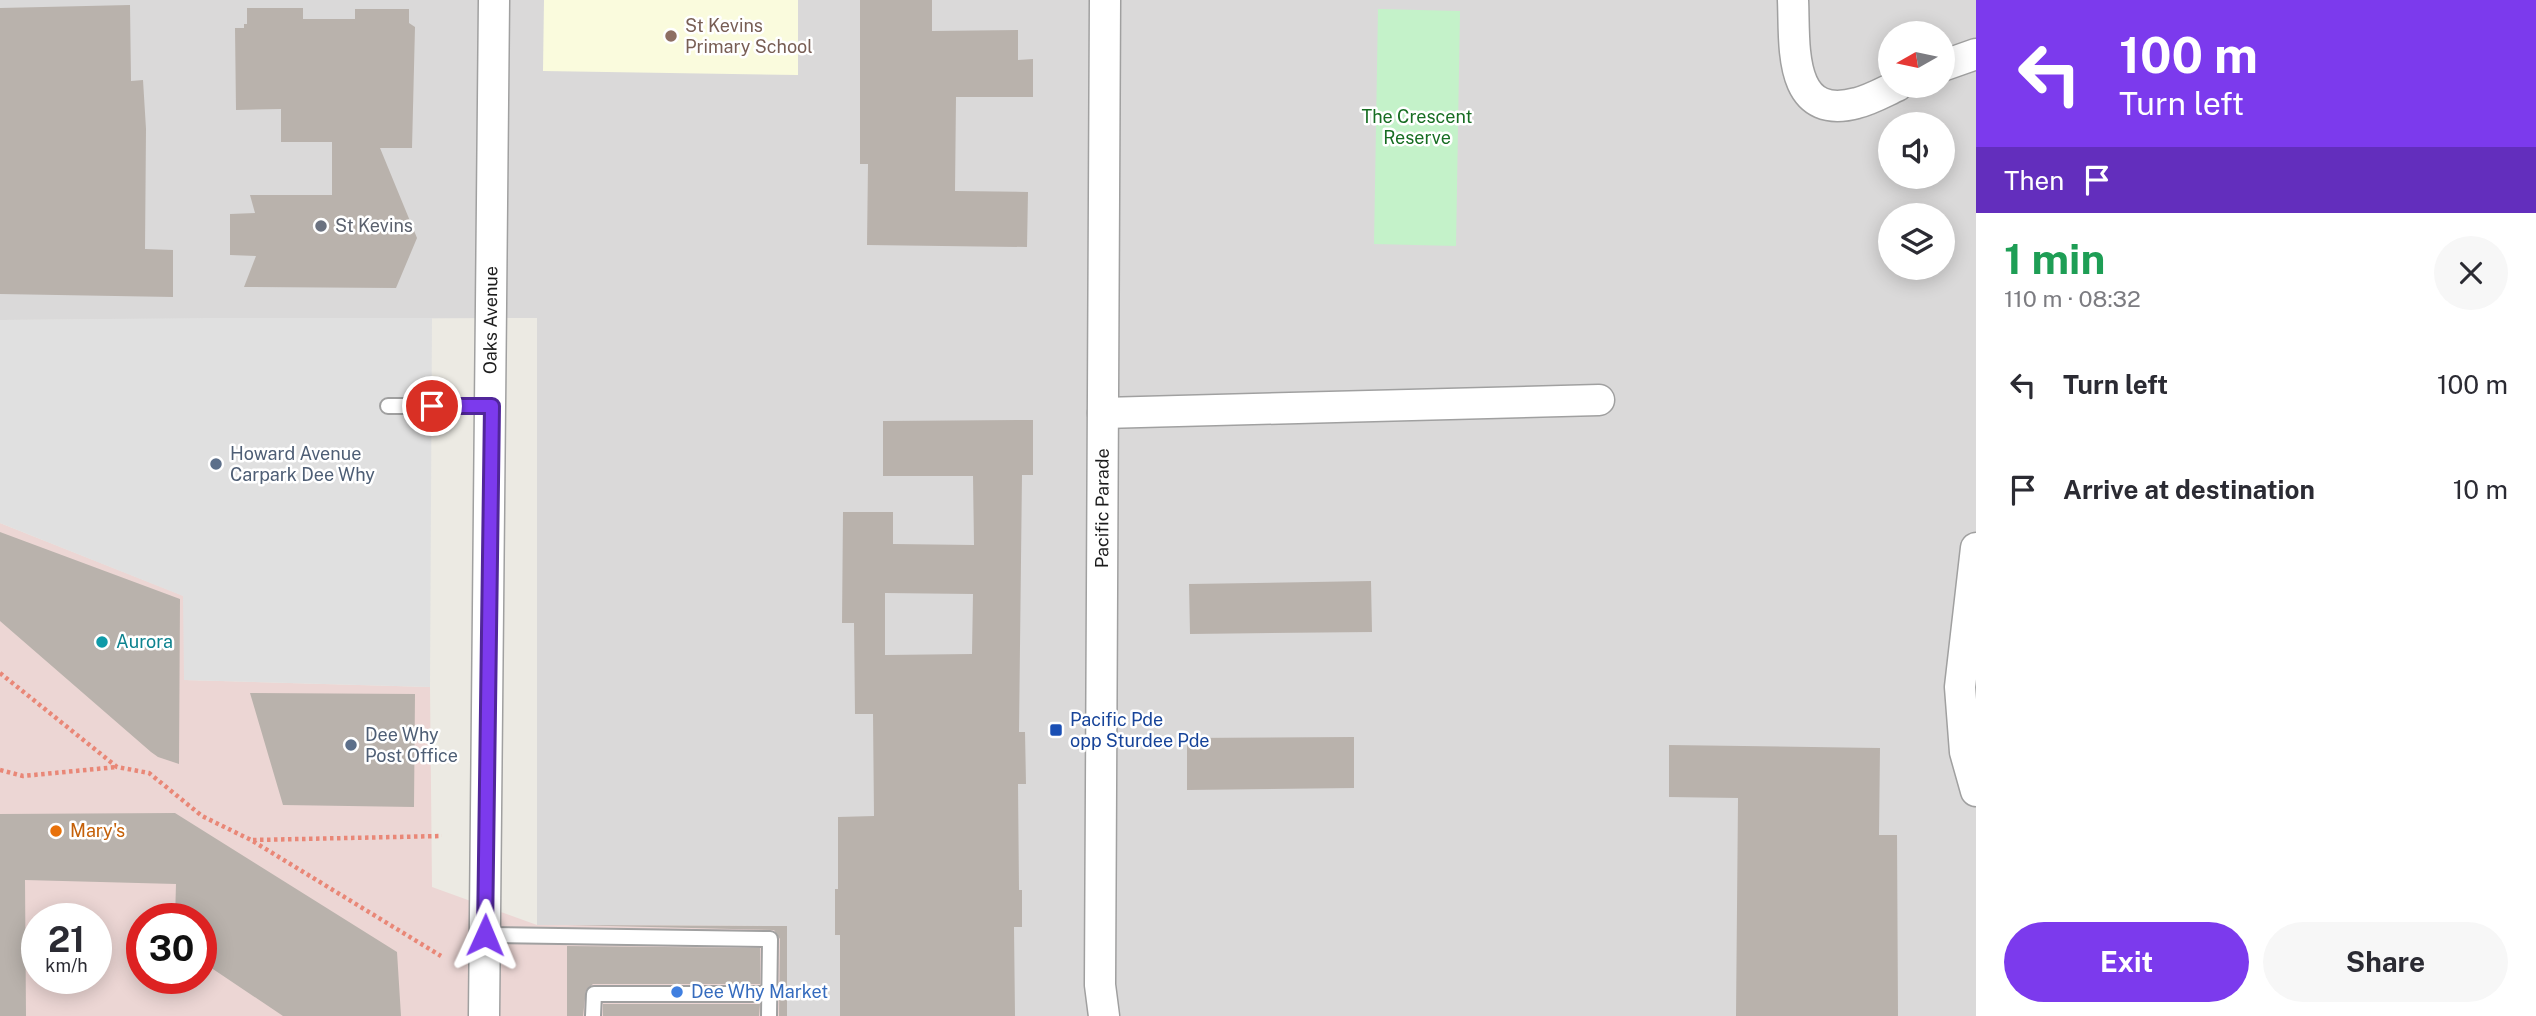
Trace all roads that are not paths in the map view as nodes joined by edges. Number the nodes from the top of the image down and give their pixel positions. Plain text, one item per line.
1 (494, 0) edge
2 (1105, 0) edge
3 (1793, 0) edge
4 (1976, 54) edge
5 (1955, 61) edge
6 (1878, 95) edge
7 (1600, 400) dead end
8 (388, 406) dead end
9 (492, 406) junction
10 (1103, 413) junction
11 (1976, 548) edge
12 (1969, 657) edge
13 (1976, 791) edge
14 (485, 935) junction
15 (769, 994) junction
16 (484, 1016) edge
17 (593, 1016) edge
18 (769, 1016) edge
19 (1104, 1016) edge

1 - 9 street, Oaks Avenue
2 - 10 street, Pacific Parade
3 - 6 street
4 - 5 street
7 - 10 street
8 - 9 lane
9 - 14 street, Oaks Avenue
10 - 19 street, Pacific Parade
11 - 12 street
12 - 13 street
14 - 15 lane
14 - 16 street, Oaks Avenue
15 - 17 lane
15 - 18 lane

